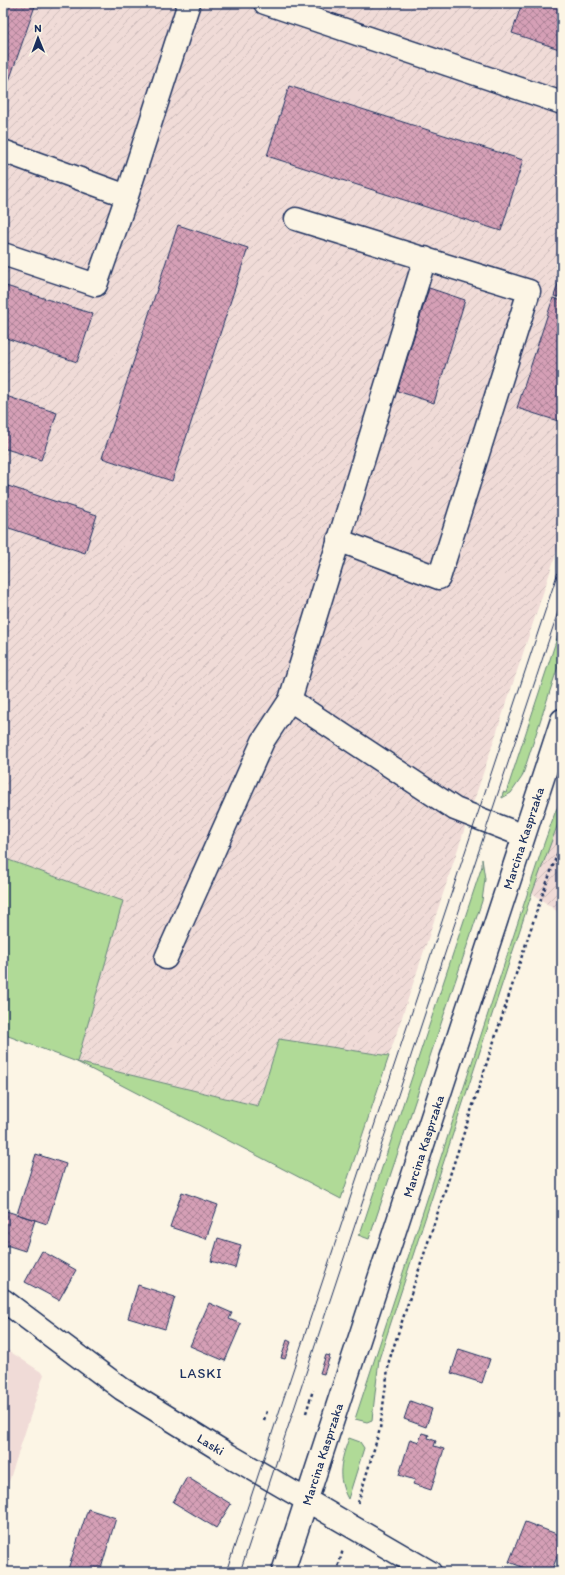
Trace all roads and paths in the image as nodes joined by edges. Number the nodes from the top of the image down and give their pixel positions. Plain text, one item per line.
1 (189, 3) edge
2 (265, 3) edge
3 (562, 104) edge
4 (3, 151) edge
5 (127, 196) junction
6 (296, 219) dead end
7 (3, 254) edge
8 (424, 258) junction
9 (338, 540) junction
10 (290, 700) junction
11 (562, 720) edge
12 (524, 836) junction
13 (562, 841) edge
14 (166, 958) dead end
15 (3, 1300) edge
16 (314, 1390) dead end
17 (267, 1411) dead end
18 (306, 1413) dead end
19 (264, 1420) dead end
20 (306, 1500) junction
21 (356, 1509) dead end
22 (344, 1548) dead end
23 (283, 1572) edge
24 (337, 1572) edge
25 (430, 1572) edge

1 - 5 street
2 - 3 street
4 - 5 street
5 - 7 street
6 - 8 street
8 - 9 street
8 - 9 street
9 - 10 street
10 - 12 street
10 - 14 street
11 - 12 street, Marcina Kasprzaka
12 - 20 street, Marcina Kasprzaka
13 - 21 path
15 - 20 street, Laski
16 - 18 path
17 - 19 path
20 - 23 street, Marcina Kasprzaka
20 - 25 street, Laski
22 - 24 path

